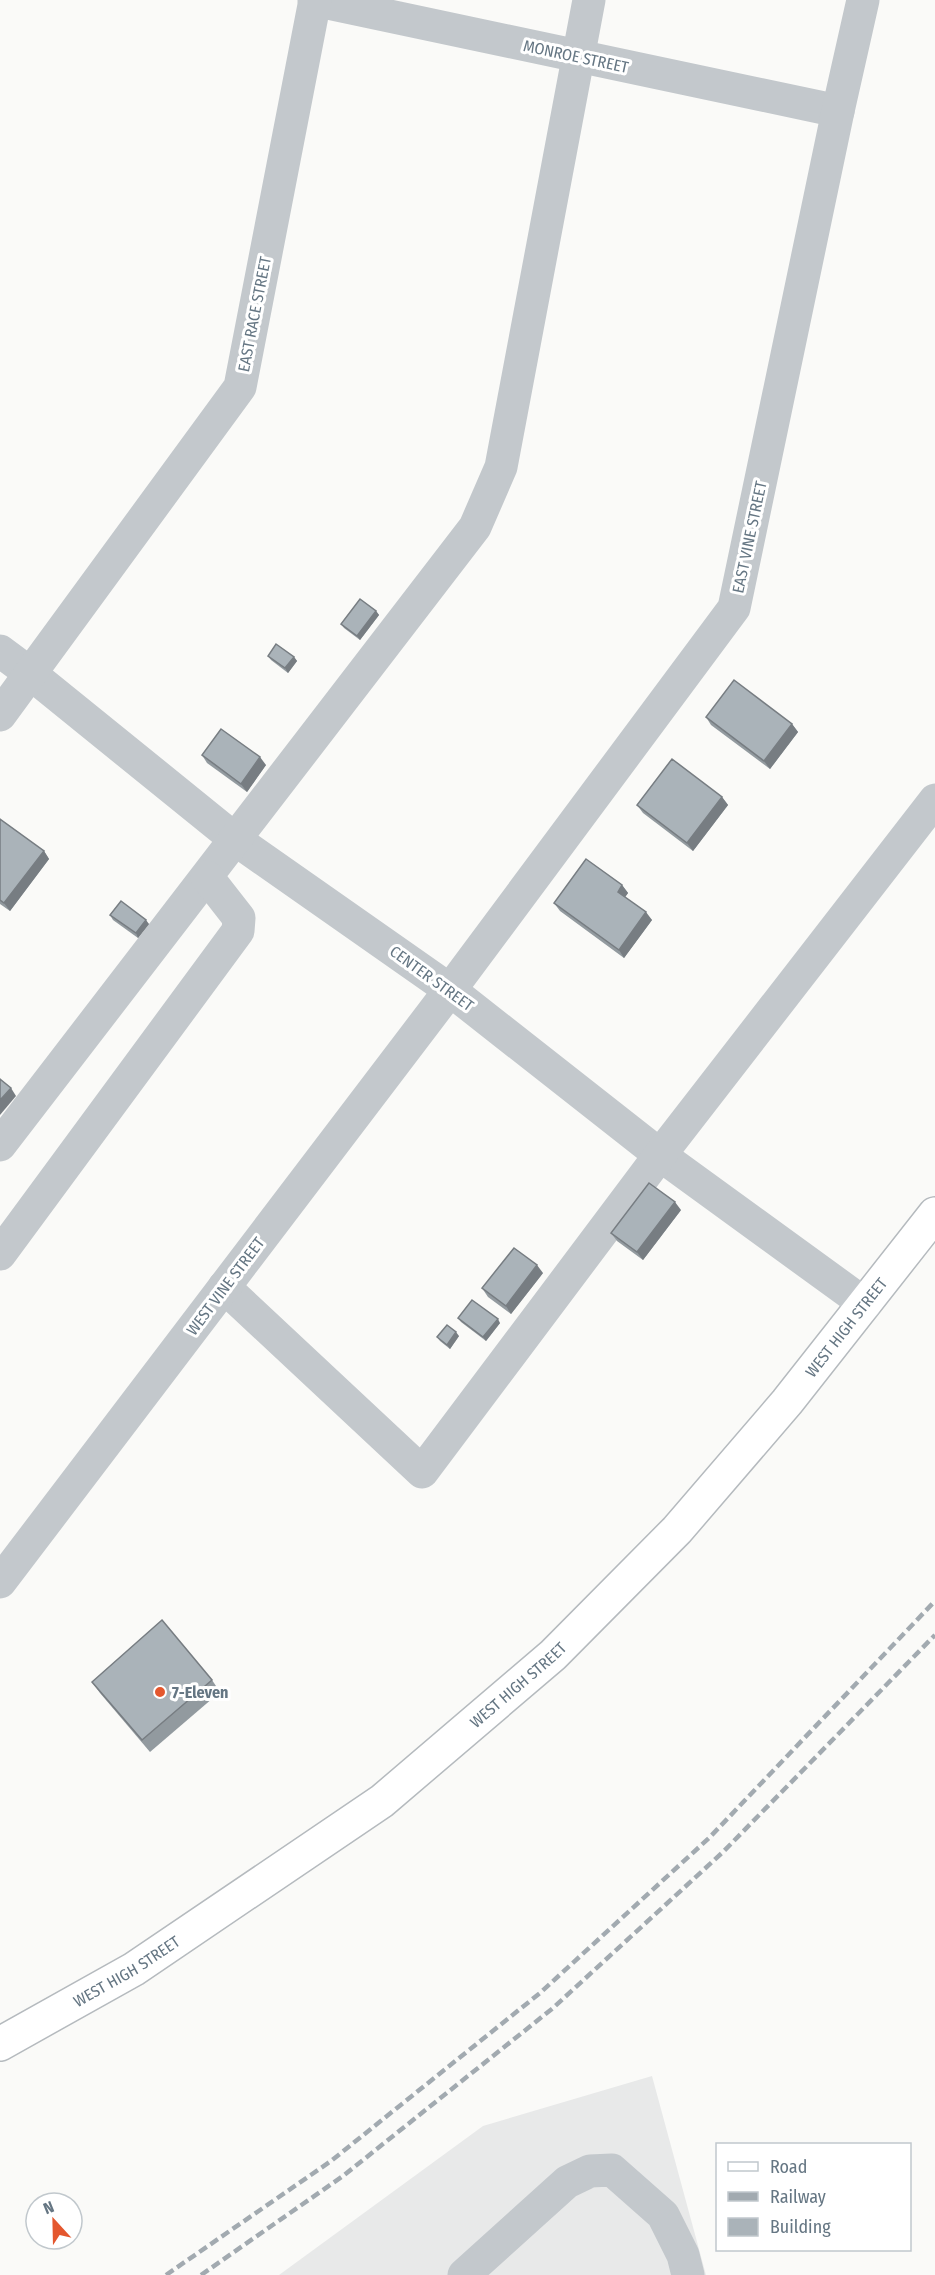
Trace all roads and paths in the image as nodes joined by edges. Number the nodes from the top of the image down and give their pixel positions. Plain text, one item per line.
1 (314, 0) edge
2 (589, 0) edge
3 (864, 0) edge
4 (577, 57) junction
5 (838, 111) junction
6 (0, 651) edge
7 (31, 674) junction
8 (0, 715) edge
9 (935, 800) edge
10 (236, 840) junction
11 (207, 877) junction
12 (450, 990) junction
13 (0, 1145) edge
14 (660, 1155) junction
15 (935, 1214) edge
16 (0, 1254) edge
17 (224, 1287) junction
18 (865, 1304) junction
19 (1, 1578) edge
20 (0, 2044) edge
21 (464, 2275) edge
22 (688, 2275) edge

1 - 4 street, MONROE STREET
1 - 7 street, EAST RACE STREET
2 - 4 street
3 - 5 street, EAST VINE STREET
4 - 5 street, MONROE STREET
4 - 10 street
5 - 12 street, EAST VINE STREET
6 - 7 street, CENTER STREET
7 - 8 street, EAST RACE STREET
7 - 10 street, CENTER STREET
9 - 14 street
10 - 11 street
10 - 12 street, CENTER STREET
11 - 13 street
11 - 16 street
12 - 14 street, CENTER STREET
12 - 17 street, WEST VINE STREET
14 - 17 street
14 - 18 street, CENTER STREET
15 - 18 main road, WEST HIGH STREET
17 - 19 street, WEST VINE STREET
18 - 20 main road, WEST HIGH STREET
21 - 22 street

